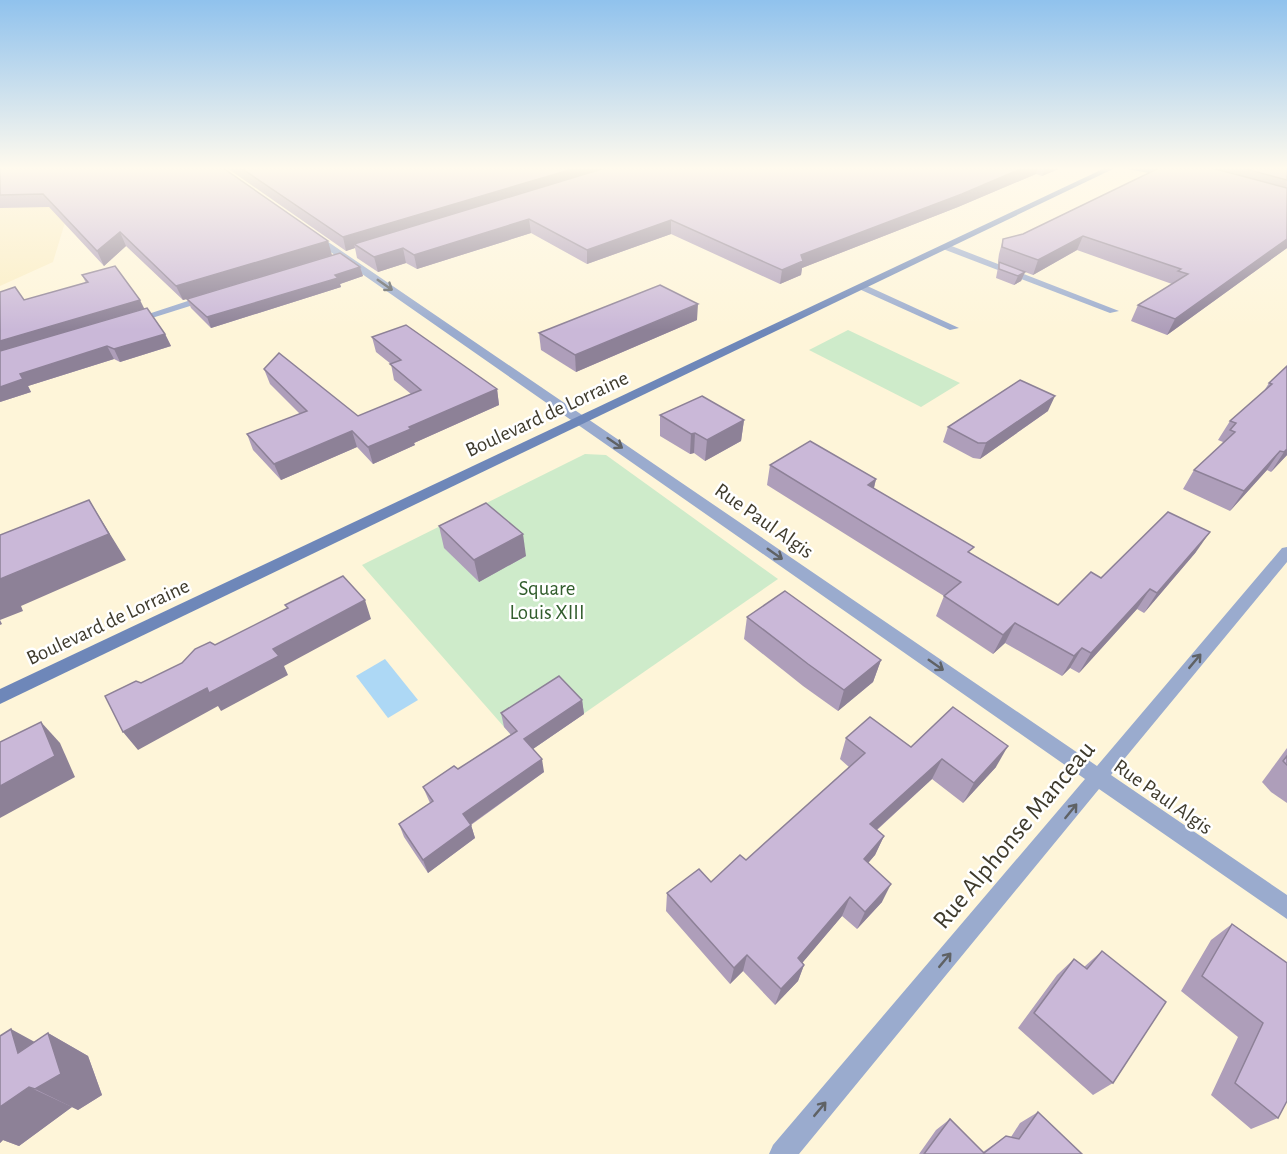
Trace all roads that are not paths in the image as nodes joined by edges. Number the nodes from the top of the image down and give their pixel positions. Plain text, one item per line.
1 (999, 222) edge
2 (304, 229) edge
3 (946, 247) junction
4 (862, 287) junction
5 (211, 297) edge
6 (1114, 311) dead end
7 (122, 324) edge
8 (954, 328) dead end
9 (581, 420) junction
10 (1284, 560) edge
11 (0, 697) edge
12 (1098, 777) junction
13 (1287, 908) edge
14 (782, 1154) edge

1 - 3 main road, Boulevard de Lorraine
2 -> 9 street, Rue Paul Algis
3 - 4 main road, Boulevard de Lorraine
3 - 6 street
4 - 8 street
4 - 9 main road, Boulevard de Lorraine
5 - 7 street
9 - 11 main road, Boulevard de Lorraine
9 -> 12 street, Rue Paul Algis
12 -> 10 street, Rue Alphonse Manceau
12 - 13 street, Rue Paul Algis
14 -> 12 street, Rue Alphonse Manceau

